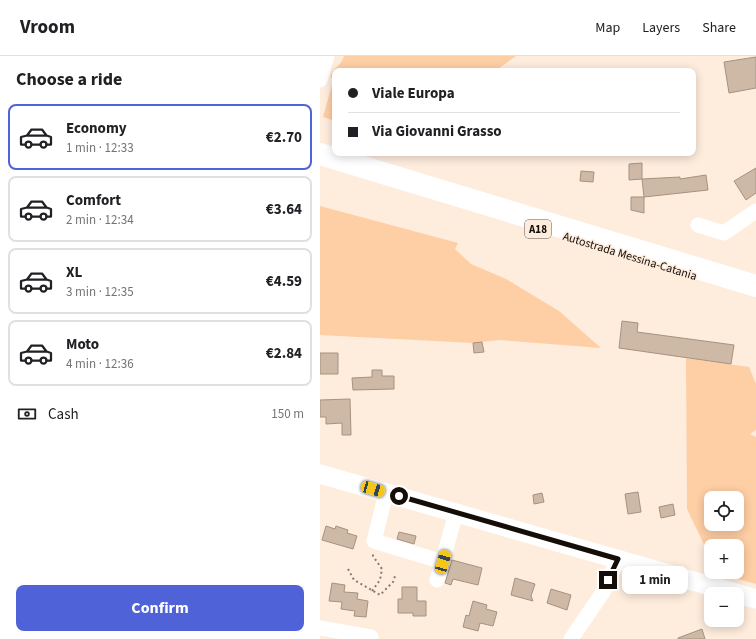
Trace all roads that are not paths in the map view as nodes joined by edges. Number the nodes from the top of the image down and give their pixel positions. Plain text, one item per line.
1 (327, 56) edge
2 (320, 80) edge
3 (320, 146) edge
4 (332, 150) edge
5 (320, 154) edge
6 (352, 156) edge
7 (320, 163) edge
8 (756, 211) edge
9 (698, 225) dead end
10 (756, 278) edge
11 (756, 286) edge
12 (756, 294) edge
13 (320, 474) edge
14 (386, 493) junction
15 (456, 513) junction
16 (618, 559) junction
17 (443, 562) junction
18 (437, 580) dead end
19 (756, 599) edge
20 (320, 628) edge
21 (371, 637) dead end
22 (570, 639) edge

1 - 2 street
3 - 4 highway
5 - 11 highway
6 - 10 highway, Autostrada Messina-Catania / A18
7 - 12 highway, Autostrada Messina-Catania / A18
8 - 9 street
13 - 14 main road
14 - 15 main road
14 - 17 street
15 - 16 main road
15 - 17 street
16 - 19 main road
16 - 22 street
17 - 18 street
20 - 21 street

